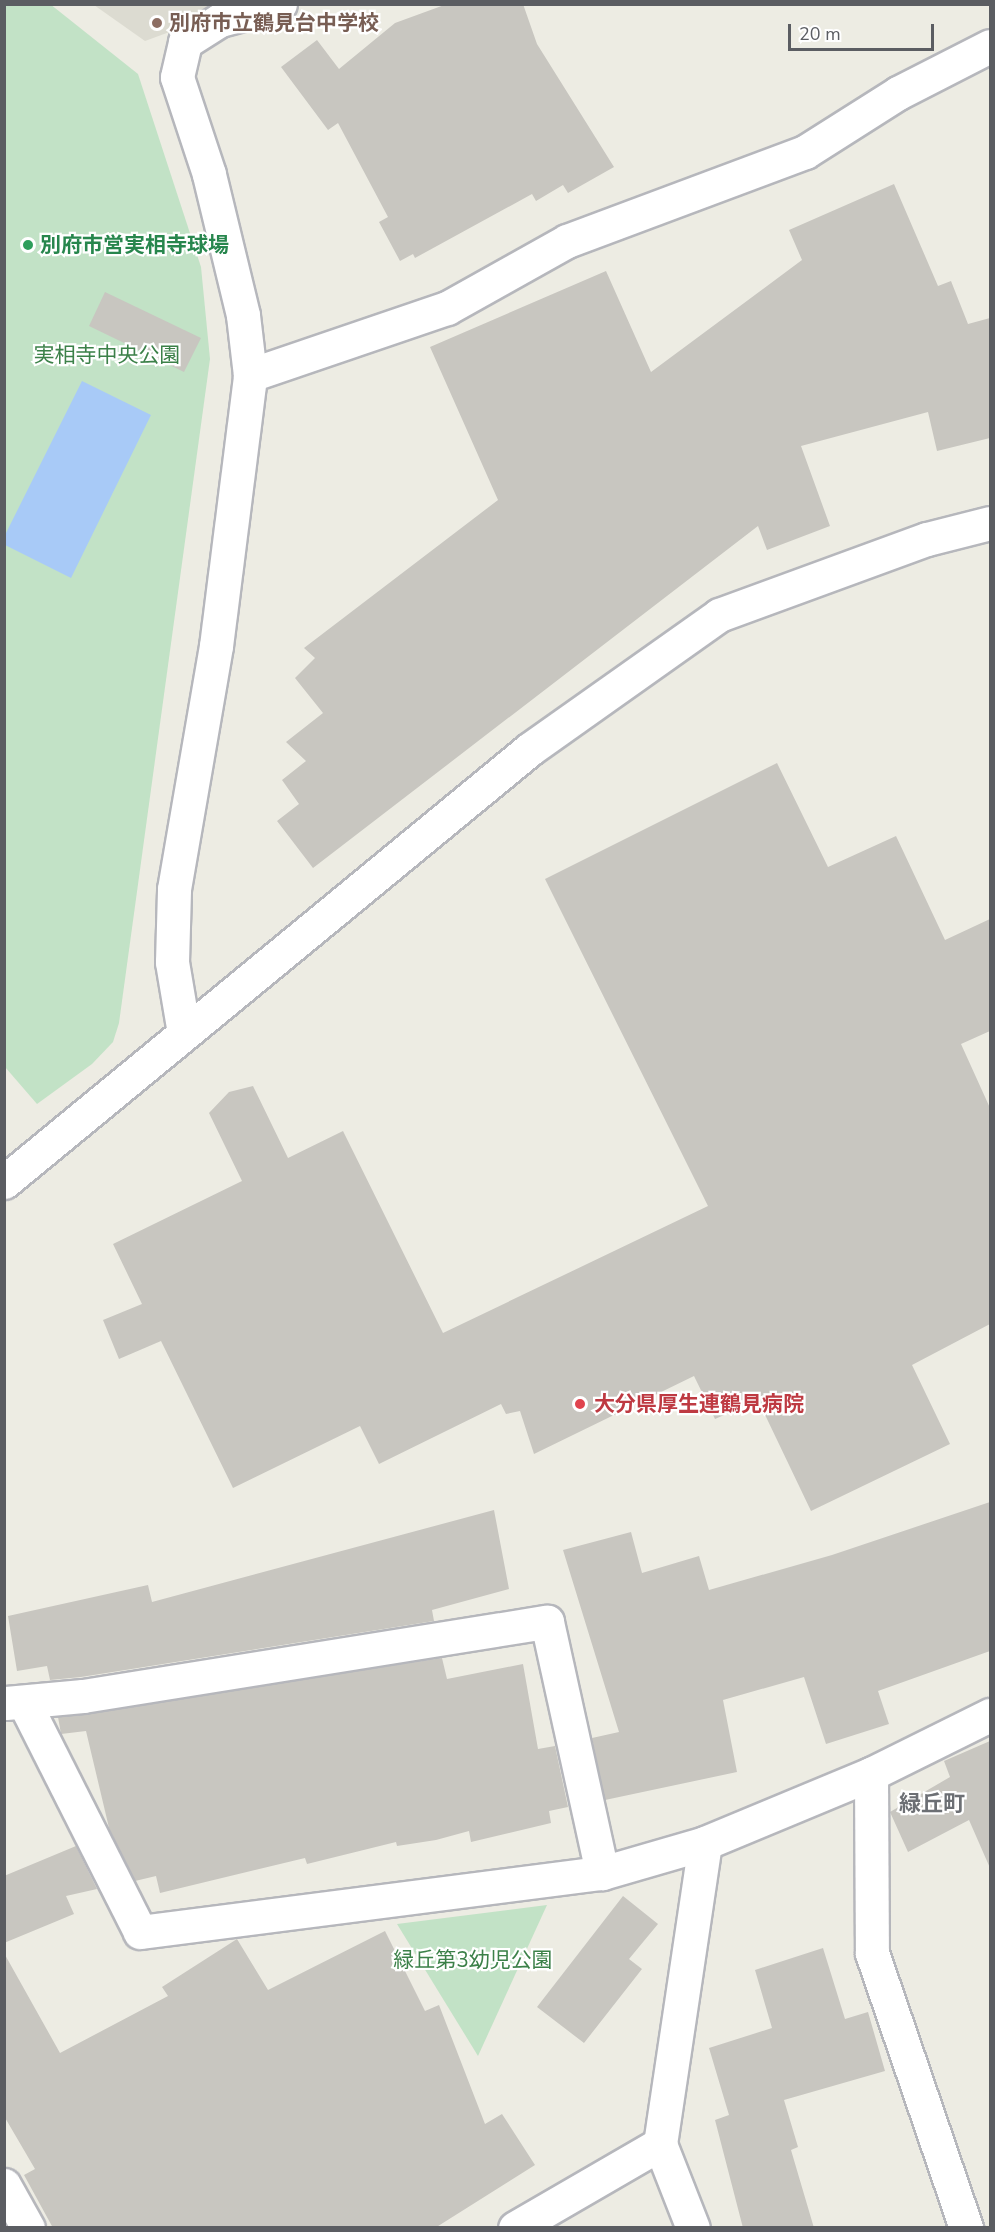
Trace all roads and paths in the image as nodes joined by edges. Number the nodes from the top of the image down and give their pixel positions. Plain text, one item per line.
1 (280, 4) edge
2 (990, 46) edge
3 (250, 375) junction
4 (990, 523) edge
5 (184, 1034) junction
6 (4, 1182) edge
7 (15, 1703) edge
8 (990, 1716) edge
9 (871, 1774) junction
10 (705, 1843) junction
11 (602, 1873) junction
12 (660, 2144) junction
13 (4, 2185) edge
14 (28, 2228) edge
15 (515, 2228) edge
16 (693, 2228) edge
17 (966, 2228) edge

1 - 3 street
2 - 3 street
3 - 5 street
4 - 5 street
5 - 6 street
7 - 11 street
7 - 11 street
8 - 9 street
9 - 10 street
9 - 17 street
10 - 11 street
10 - 12 street
12 - 15 street
12 - 16 street
13 - 14 street

